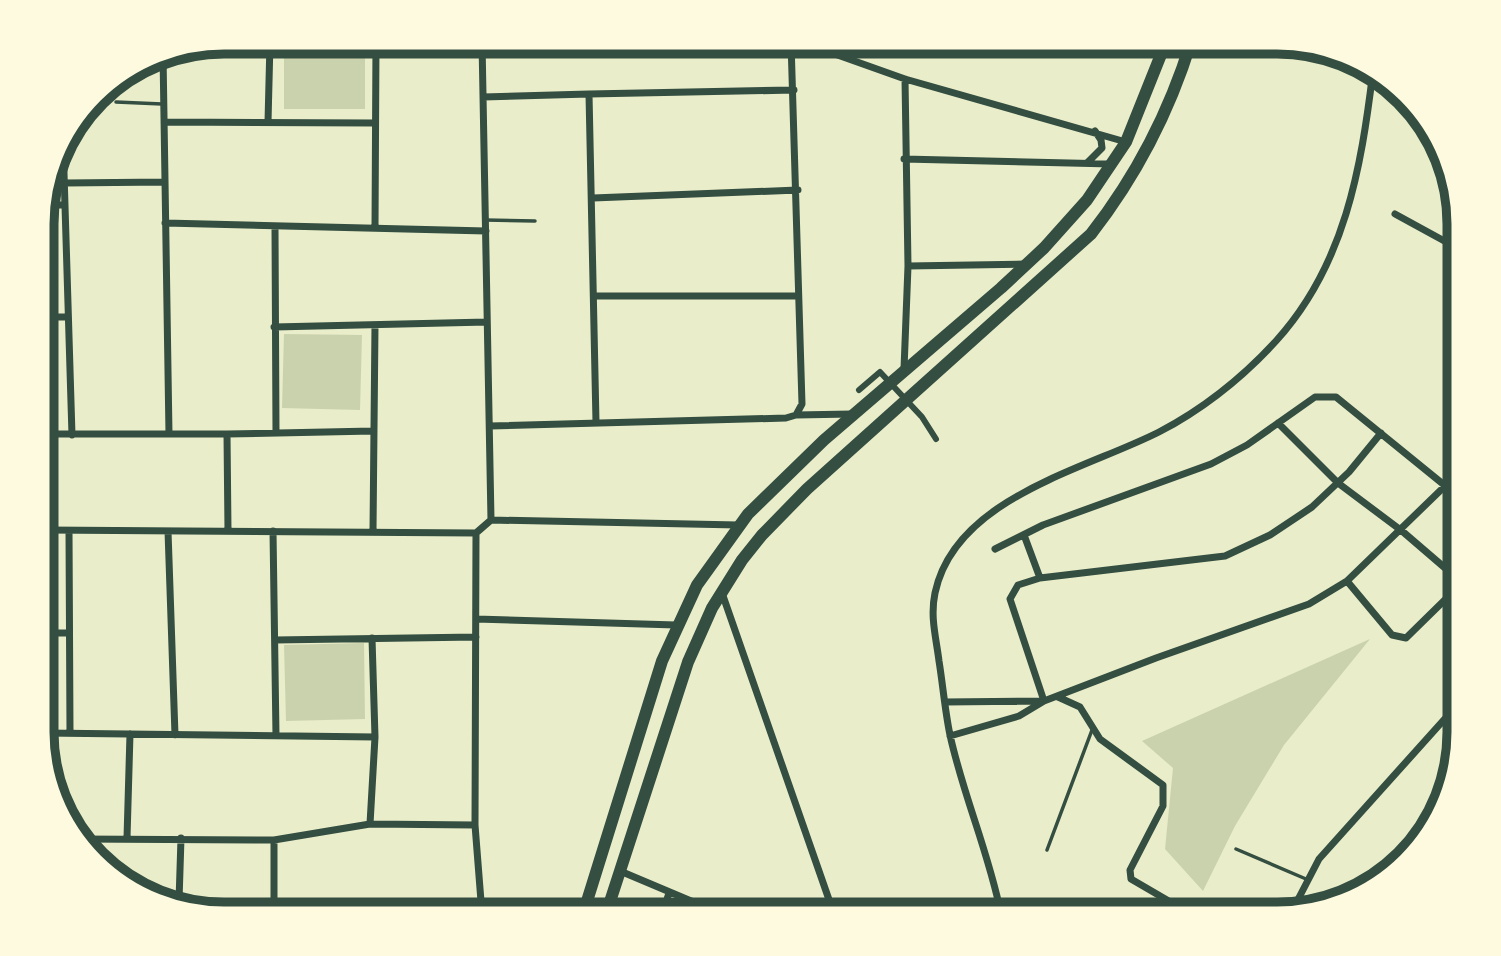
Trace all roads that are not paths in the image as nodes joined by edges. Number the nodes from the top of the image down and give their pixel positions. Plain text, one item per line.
1 (270, 54) edge
2 (376, 54) edge
3 (482, 54) edge
4 (792, 54) edge
5 (835, 54) edge
6 (1187, 54) edge
7 (1161, 56) joint
8 (1184, 64) junction
9 (163, 65) edge
10 (905, 79) junction
11 (1371, 83) edge
12 (794, 90) junction
13 (589, 94) junction
14 (1148, 94) junction
15 (483, 97) junction
16 (116, 102) dead end
17 (1170, 103) junction
18 (164, 104) junction
19 (164, 122) junction
20 (268, 122) junction
21 (373, 123) junction
22 (1094, 131) junction
23 (1126, 142) junction
24 (904, 159) junction
25 (1085, 164) junction
26 (1112, 164) junction
27 (65, 165) edge
28 (165, 182) junction
29 (65, 183) junction
30 (798, 190) junction
31 (593, 198) junction
32 (56, 205) edge
33 (65, 205) junction
34 (1395, 214) dead end
35 (485, 220) junction
36 (535, 221) dead end
37 (165, 223) junction
38 (275, 227) junction
39 (375, 228) junction
40 (485, 231) junction
41 (1446, 242) edge
42 (1026, 264) junction
43 (908, 266) junction
44 (594, 296) junction
45 (799, 296) junction
46 (54, 317) edge
47 (67, 317) junction
48 (487, 322) junction
49 (375, 325) junction
50 (274, 327) junction
51 (904, 369) junction
52 (859, 390) dead end
53 (856, 414) junction
54 (796, 415) junction
55 (596, 422) junction
56 (1278, 423) junction
57 (489, 426) junction
58 (373, 431) junction
59 (276, 432) junction
60 (1381, 433) junction
61 (54, 434) edge
62 (169, 434) junction
63 (227, 434) junction
64 (72, 435) junction
65 (936, 439) dead end
66 (1338, 483) junction
67 (1445, 486) joint
68 (491, 520) junction
69 (738, 525) junction
70 (54, 530) edge
71 (69, 531) junction
72 (168, 531) junction
73 (228, 531) junction
74 (273, 531) junction
75 (373, 531) junction
76 (1402, 531) junction
77 (476, 533) junction
78 (1024, 535) junction
79 (995, 549) dead end
80 (1446, 569) edge
81 (1040, 578) junction
82 (1347, 581) junction
83 (722, 592) junction
84 (1446, 599) edge
85 (476, 619) junction
86 (677, 625) junction
87 (69, 633) junction
88 (54, 634) edge
89 (476, 637) junction
90 (372, 638) junction
91 (275, 640) junction
92 (1058, 697) junction
93 (1044, 701) junction
94 (945, 702) junction
95 (1446, 717) edge
96 (1093, 730) junction
97 (54, 733) edge
98 (70, 733) junction
99 (130, 734) junction
100 (175, 735) junction
101 (276, 736) junction
102 (950, 736) junction
103 (375, 737) junction
104 (370, 824) junction
105 (475, 825) junction
106 (127, 838) junction
107 (181, 838) junction
108 (92, 839) edge
109 (274, 840) junction
110 (1236, 849) dead end
111 (1047, 850) dead end
112 (619, 871) junction
113 (1306, 879) junction
114 (669, 893) junction
115 (179, 896) edge
116 (1297, 900) edge
117 (830, 901) edge
118 (997, 901) edge
119 (1169, 901) edge
120 (274, 902) edge
121 (481, 902) edge
122 (587, 902) edge
123 (610, 902) edge
124 (666, 902) edge
125 (691, 902) edge

1 - 20 street
2 - 21 street
3 - 15 street
4 - 12 street
5 - 10 street
6 - 8 main road
7 - 8 main road
7 - 14 main road
8 - 17 main road
9 - 18 street
10 - 22 street
10 - 24 street
11 - 94 street
12 - 13 street
12 - 30 street
13 - 15 street
13 - 31 street
14 - 17 main road
14 - 23 main road
15 - 35 street
16 - 18 lane
17 - 83 main road
18 - 19 street
19 - 20 street
19 - 28 street
20 - 21 street
21 - 39 street
22 - 23 street
22 - 25 street
23 - 26 main road
24 - 25 street
24 - 43 street
25 - 26 street
26 - 42 main road
27 - 29 street
28 - 29 street
28 - 37 street
29 - 33 street
30 - 31 street
30 - 45 street
31 - 44 street
32 - 33 street
33 - 47 street
34 - 41 street
35 - 36 lane
35 - 40 street
37 - 38 street
37 - 62 street
38 - 39 street
38 - 50 street
39 - 40 street
40 - 48 street
42 - 43 street
42 - 51 main road
43 - 51 street
44 - 45 street
44 - 55 street
45 - 54 street
46 - 47 street
47 - 64 street
48 - 49 street
48 - 57 street
49 - 50 street
49 - 58 street
50 - 59 street
51 - 53 main road
52 - 65 street
53 - 54 street
53 - 69 main road
54 - 55 street
55 - 57 street
56 - 60 street
56 - 66 street
56 - 78 street
57 - 68 street
58 - 59 street
58 - 75 street
59 - 63 street
60 - 66 street
60 - 67 street
61 - 64 street
62 - 63 street
62 - 64 street
63 - 73 street
66 - 76 street
66 - 81 street
67 - 76 street
68 - 69 street
68 - 77 street
69 - 86 main road
70 - 71 street
71 - 72 street
71 - 87 street
72 - 73 street
72 - 100 street
73 - 74 street
74 - 75 street
74 - 91 street
75 - 77 street
76 - 80 street
76 - 82 street
77 - 85 street
78 - 79 street
78 - 81 street
81 - 93 street
82 - 84 street
82 - 92 street
83 - 112 main road
83 - 117 street
85 - 86 street
85 - 89 street
86 - 122 main road
87 - 88 street
87 - 98 street
89 - 90 street
89 - 105 street
90 - 91 street
90 - 103 street
91 - 101 street
92 - 93 street
92 - 96 street
93 - 94 street
93 - 102 street
94 - 102 street
95 - 113 street
96 - 111 lane
96 - 119 street
97 - 98 street
98 - 99 street
99 - 100 street
99 - 106 street
100 - 101 street
101 - 103 street
102 - 118 street
103 - 104 street
104 - 105 street
104 - 109 street
105 - 121 street
106 - 107 street
106 - 108 street
107 - 109 street
107 - 115 street
109 - 120 street
110 - 113 lane
112 - 114 street
112 - 123 main road
113 - 116 street
114 - 124 street
114 - 125 street

